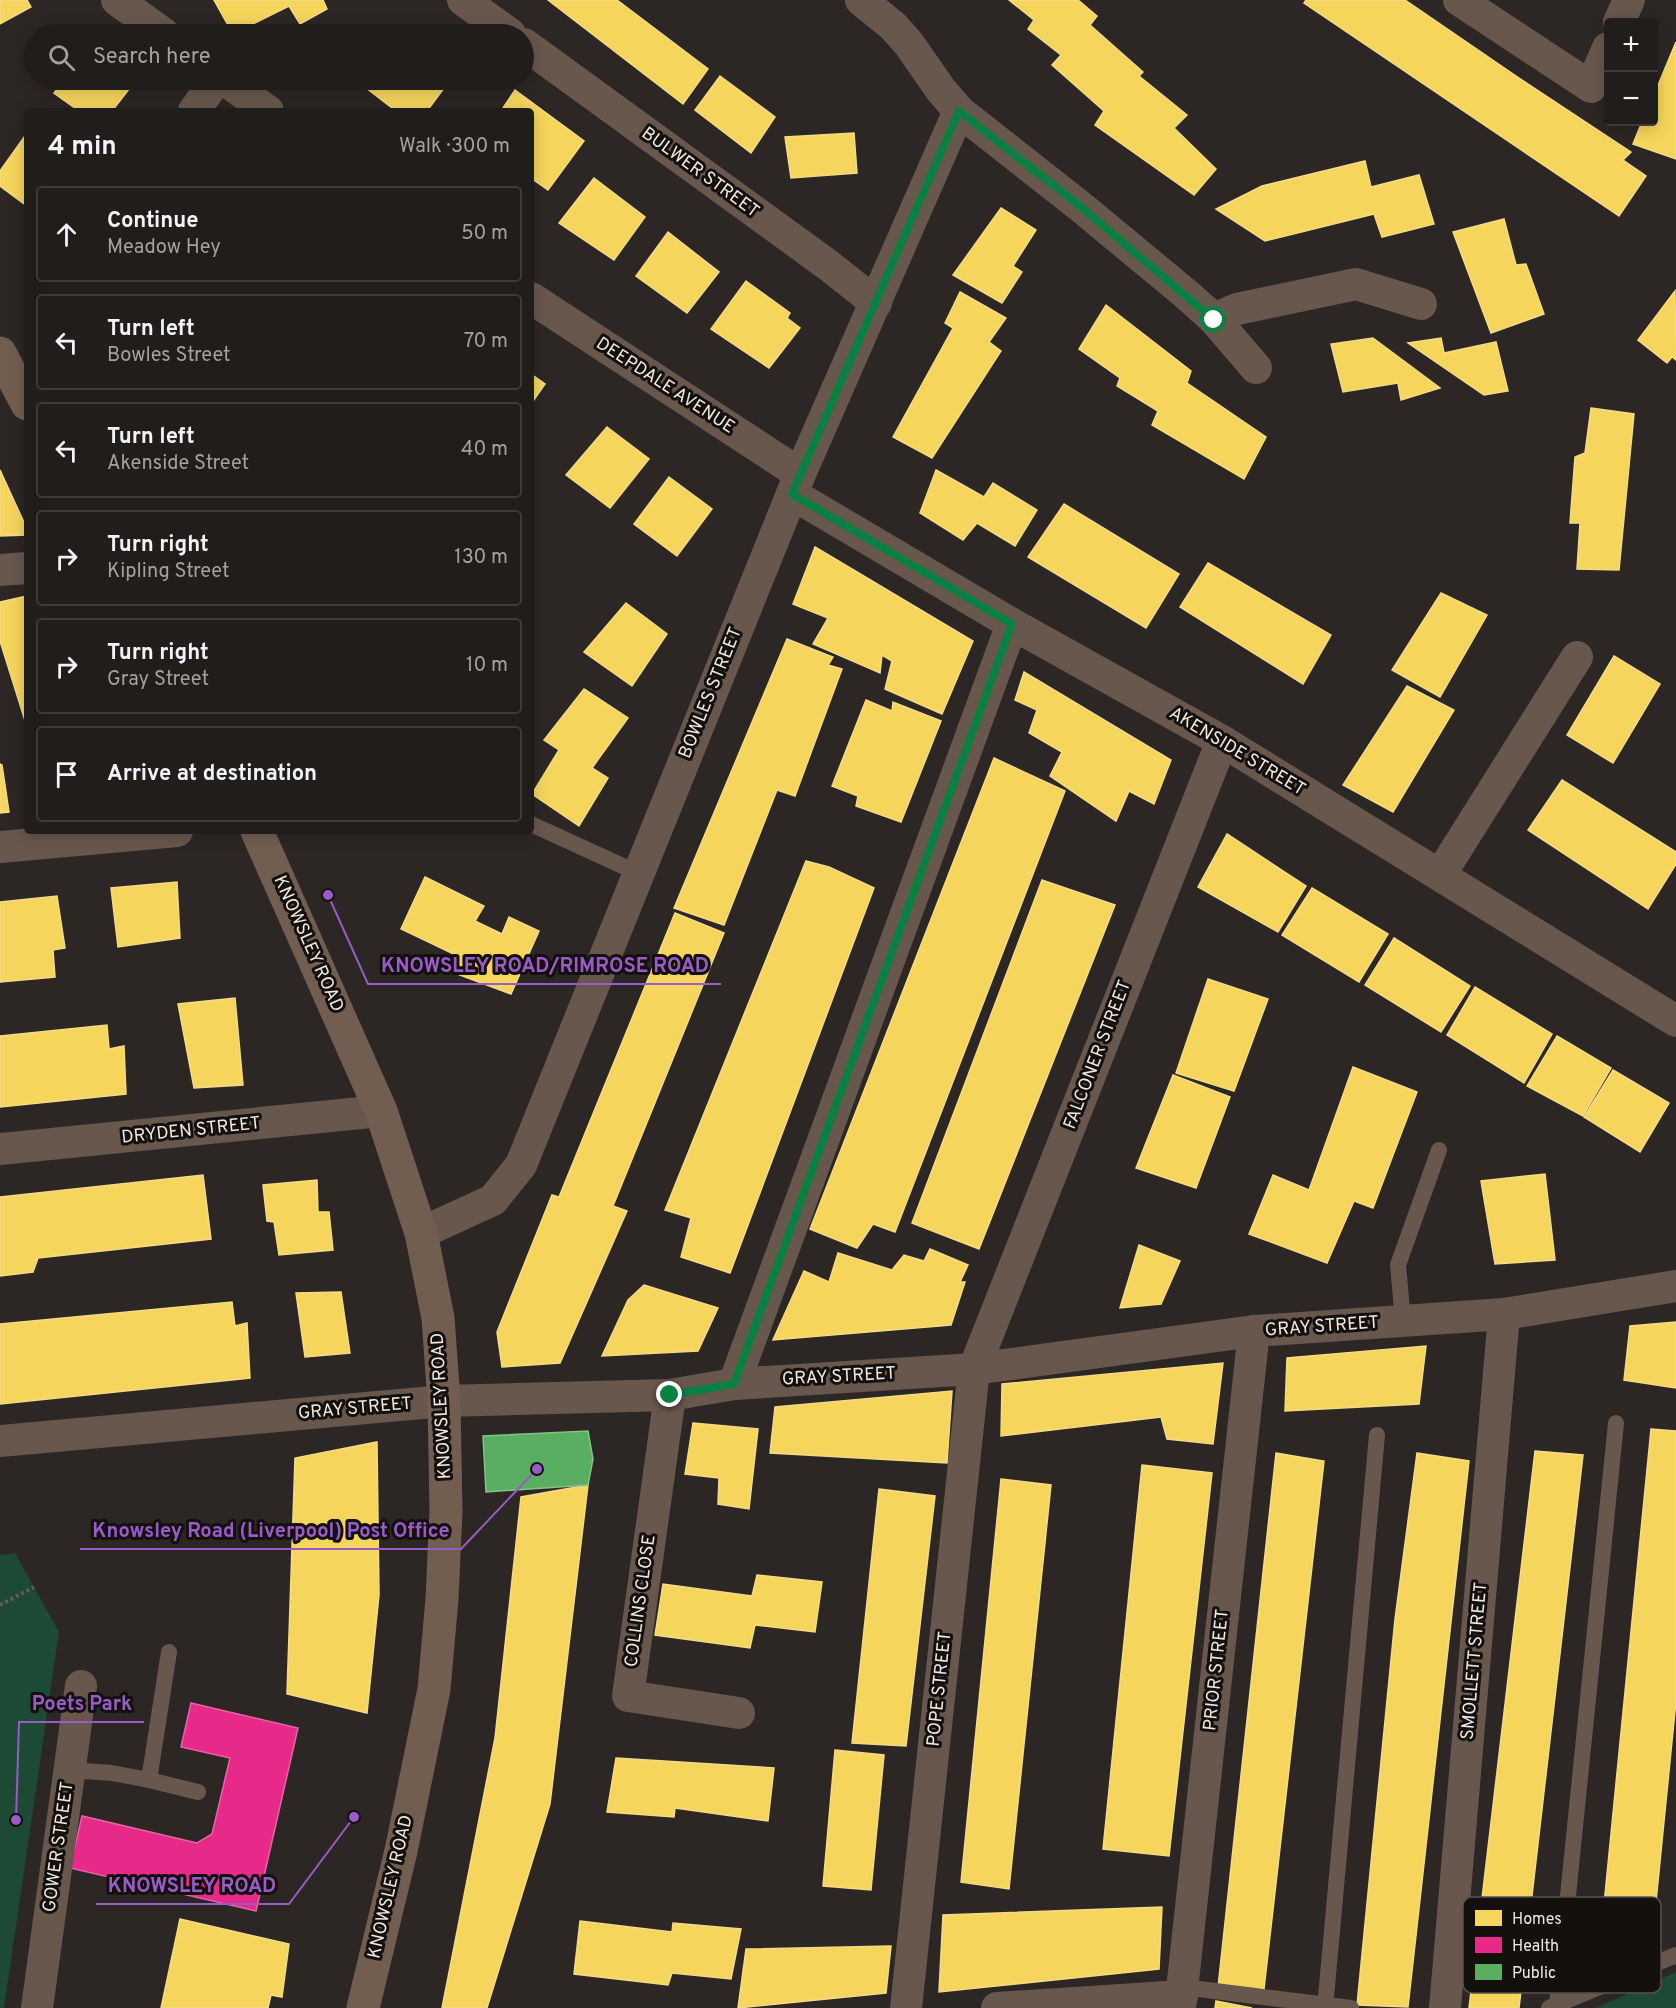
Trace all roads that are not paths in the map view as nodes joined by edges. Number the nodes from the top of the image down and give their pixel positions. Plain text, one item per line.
1 (117, 0) edge
2 (463, 0) edge
3 (861, 0) edge
4 (1459, 0) edge
5 (1629, 0) edge
6 (1622, 18) edge
7 (150, 24) edge
8 (496, 24) edge
9 (534, 51) edge
10 (1604, 58) edge
11 (209, 90) edge
12 (239, 90) edge
13 (196, 108) edge
14 (264, 108) edge
15 (959, 111) junction
16 (534, 300) edge
17 (876, 303) junction
18 (1421, 304) dead end
19 (1214, 320) junction
20 (0, 353) edge
21 (1256, 368) dead end
22 (24, 398) edge
23 (796, 484) junction
24 (24, 568) edge
25 (0, 570) edge
26 (1012, 624) junction
27 (1577, 657) dead end
28 (1222, 741) junction
29 (534, 825) edge
30 (144, 834) edge
31 (258, 834) edge
32 (0, 847) edge
33 (638, 873) junction
34 (1440, 875) junction
35 (1676, 1021) edge
36 (381, 1112) junction
37 (0, 1149) edge
38 (1438, 1150) dead end
39 (421, 1233) junction
40 (1676, 1286) edge
41 (1504, 1314) junction
42 (1403, 1321) junction
43 (1254, 1331) junction
44 (974, 1369) junction
45 (734, 1384) junction
46 (670, 1395) junction
47 (444, 1401) junction
48 (1616, 1423) dead end
49 (1377, 1435) dead end
50 (0, 1441) edge
51 (169, 1652) dead end
52 (81, 1686) dead end
53 (740, 1713) dead end
54 (69, 1770) junction
55 (149, 1780) junction
56 (198, 1792) dead end
57 (1565, 1897) edge
58 (1676, 1955) edge
59 (1661, 1961) edge
60 (1584, 1993) edge
61 (1182, 1997) edge
62 (1553, 2006) edge
63 (1325, 2007) edge
64 (37, 2008) edge
65 (363, 2008) edge
66 (906, 2008) edge
67 (997, 2008) edge
68 (1351, 2008) edge
69 (1445, 2008) edge

1 - 7 street
2 - 8 street
3 - 15 street
4 - 10 street
5 - 6 street
9 - 17 street, BULWER STREET
11 - 13 street
12 - 14 street
15 - 17 street, BOWLES STREET
15 - 19 street
16 - 23 street, DEEPDALE AVENUE
17 - 23 street, BOWLES STREET
18 - 19 street
19 - 21 street
20 - 22 main road
23 - 26 street, AKENSIDE STREET
23 - 33 street, BOWLES STREET
24 - 25 street
26 - 28 street, AKENSIDE STREET
26 - 45 street
27 - 34 street
28 - 34 street, AKENSIDE STREET
28 - 44 street, FALCONER STREET
29 - 33 lane
30 - 32 street
31 - 36 main road, KNOWSLEY ROAD
33 - 39 street, BOWLES STREET
34 - 35 street, AKENSIDE STREET
36 - 37 street, DRYDEN STREET
36 - 39 main road, KNOWSLEY ROAD
38 - 42 lane
39 - 47 main road, KNOWSLEY ROAD
40 - 41 street, GRAY STREET
41 - 42 street, GRAY STREET
41 - 69 street, SMOLLETT STREET
42 - 43 street, GRAY STREET
43 - 44 street, GRAY STREET
43 - 61 street, PRIOR STREET
44 - 45 street, GRAY STREET
44 - 66 street, POPE STREET
45 - 46 street, GRAY STREET
46 - 47 street, GRAY STREET
46 - 53 street, COLLINS CLOSE
47 - 50 street, GRAY STREET
47 - 65 main road, KNOWSLEY ROAD
48 - 57 lane
49 - 63 lane
51 - 55 lane
52 - 54 street, GOWER STREET
54 - 55 lane
54 - 64 street, GOWER STREET
55 - 56 lane
58 - 59 lane
60 - 62 lane
61 - 63 lane
61 - 67 street
63 - 68 lane

